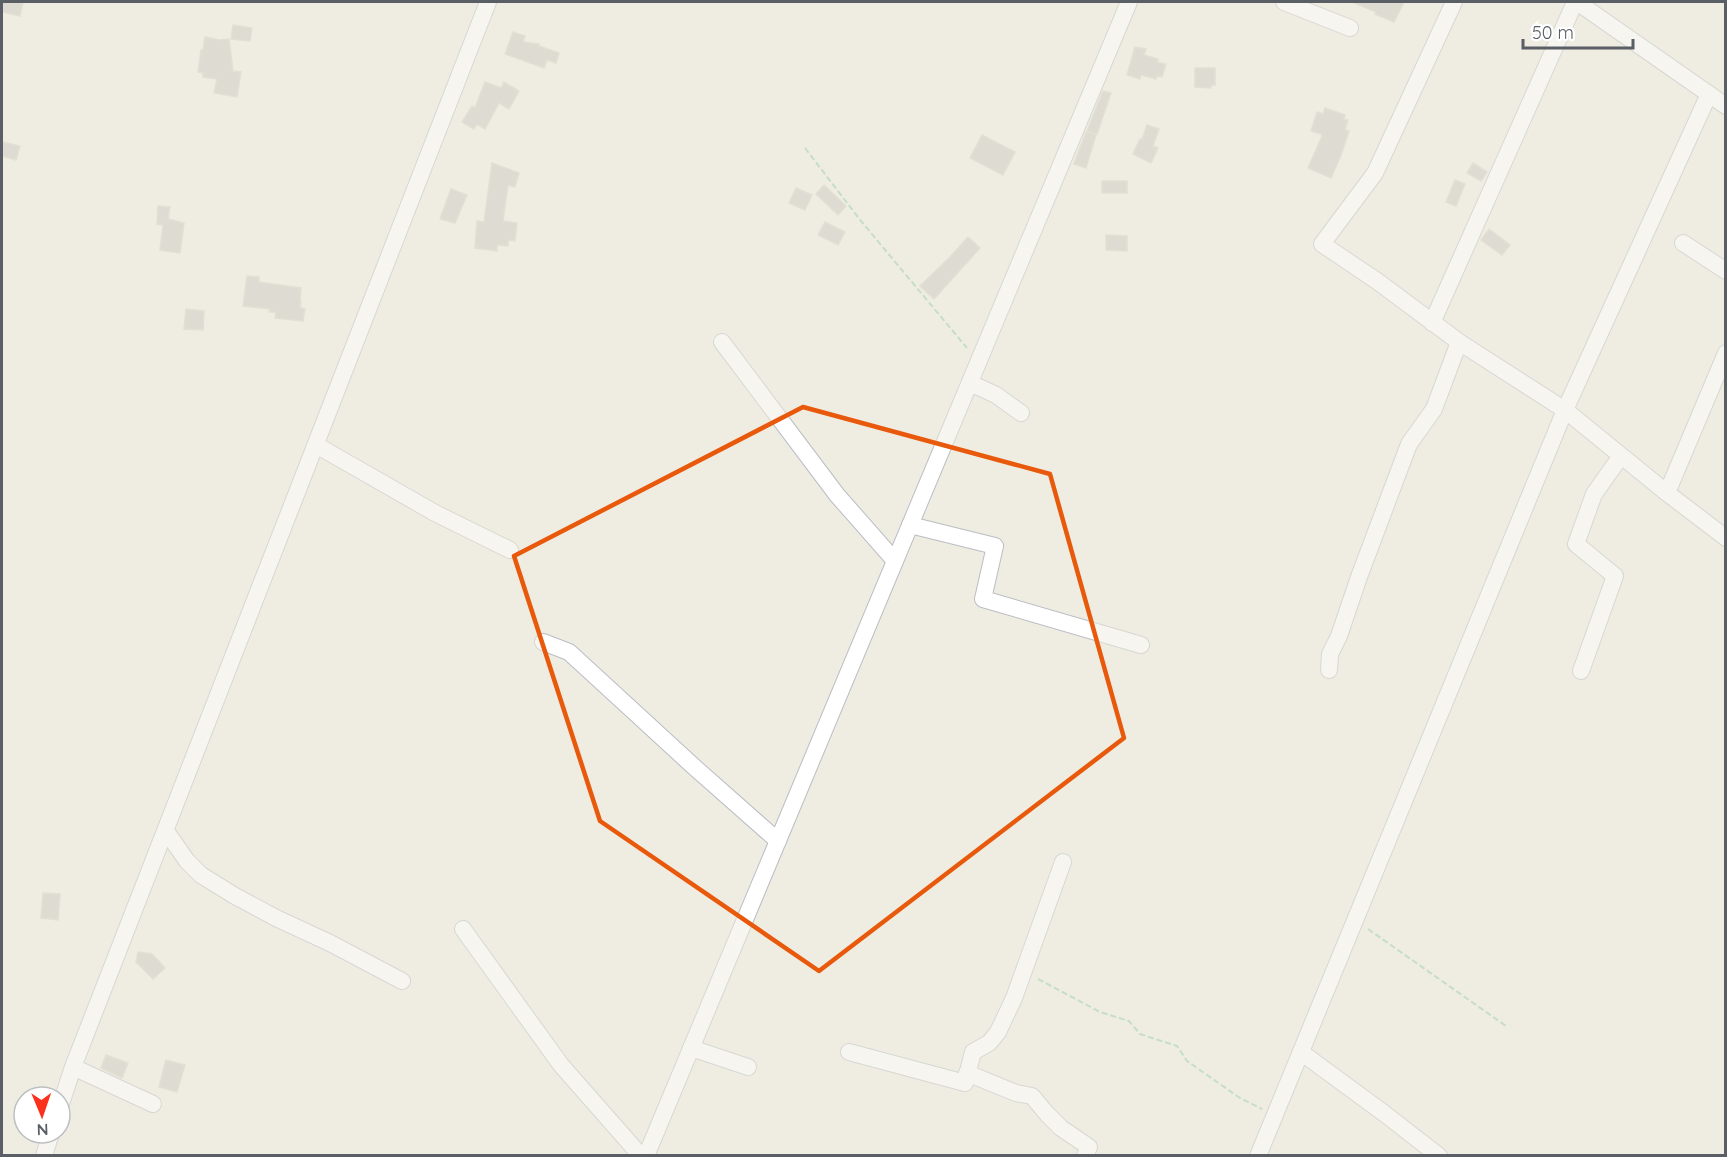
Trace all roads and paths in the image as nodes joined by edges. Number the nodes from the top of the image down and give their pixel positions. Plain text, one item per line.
1 (489, 2) edge
2 (1129, 2) edge
3 (1284, 2) edge
4 (1454, 2) edge
5 (1576, 2) edge
6 (1350, 28) dead end
7 (1709, 94) junction
8 (1725, 106) edge
9 (805, 147) dead end
10 (1683, 243) dead end
11 (1725, 271) edge
12 (1432, 323) junction
13 (722, 342) dead end
14 (1459, 342) junction
15 (1725, 353) edge
16 (978, 362) junction
17 (969, 383) junction
18 (1565, 411) junction
19 (1021, 413) dead end
20 (316, 445) junction
21 (1621, 456) junction
22 (1667, 493) junction
23 (910, 525) junction
24 (1725, 538) edge
25 (510, 550) dead end
26 (895, 561) junction
27 (543, 642) dead end
28 (1141, 645) dead end
29 (1329, 670) dead end
30 (1581, 671) dead end
31 (166, 831) junction
32 (778, 841) junction
33 (1063, 862) dead end
34 (1356, 921) junction
35 (463, 929) dead end
36 (1024, 971) junction
37 (402, 981) dead end
38 (1506, 1026) dead end
39 (691, 1048) junction
40 (849, 1052) dead end
41 (1302, 1053) junction
42 (73, 1067) junction
43 (748, 1067) dead end
44 (967, 1073) junction
45 (67, 1085) edge
46 (153, 1104) dead end
47 (1275, 1116) junction
48 (641, 1155) edge
49 (646, 1155) edge
50 (1085, 1155) edge
51 (1258, 1155) edge
52 (1439, 1155) edge

1 - 20 street
2 - 16 street
3 - 6 street
4 - 12 street
5 - 7 street
5 - 12 street
7 - 8 street
7 - 18 street
9 - 16 path
10 - 11 street
12 - 14 street
13 - 26 street
14 - 18 street
14 - 29 street
15 - 22 street
16 - 17 street
17 - 19 street
17 - 23 street
18 - 21 street
18 - 34 street
20 - 25 street
20 - 31 street
21 - 22 street
21 - 30 street
22 - 24 street
23 - 26 street
23 - 28 street
26 - 32 street
27 - 32 street
31 - 37 street
31 - 42 street
32 - 39 street
33 - 36 street
34 - 38 path
34 - 41 street
35 - 48 street
36 - 44 street
36 - 47 path
39 - 43 street
39 - 49 street
40 - 44 street
41 - 47 street
41 - 52 street
42 - 45 street
42 - 46 street
44 - 50 street
47 - 51 street

